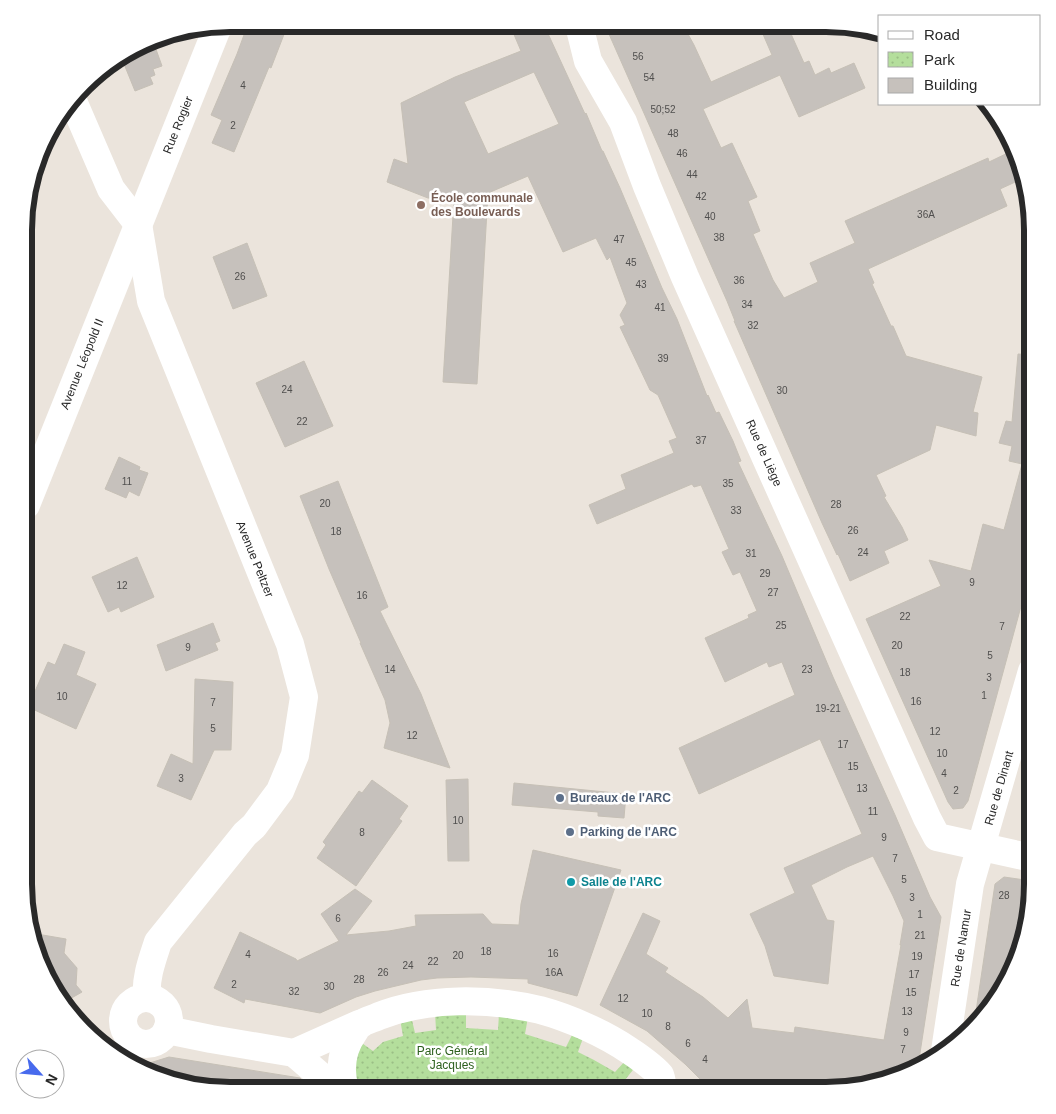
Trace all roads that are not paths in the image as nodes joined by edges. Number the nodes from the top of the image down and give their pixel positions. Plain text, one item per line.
1 (581, 32) edge
2 (215, 33) edge
3 (76, 107) edge
4 (138, 224) junction
5 (32, 490) edge
6 (1024, 699) edge
7 (981, 847) junction
8 (1024, 857) edge
9 (147, 998) junction
10 (360, 1024) junction
11 (168, 1030) junction
12 (946, 1041) edge
13 (130, 1051) edge
14 (294, 1053) junction
15 (328, 1082) edge
16 (343, 1082) edge
17 (664, 1082) edge

1 - 7 street, Rue de Liège
2 - 4 street, Rue Rogier
3 - 4 street, Avenue Peltzer
4 - 5 street, Avenue Léopold II
4 - 9 street, Avenue Peltzer
6 - 7 street, Rue de Dinant
7 - 8 street, Rue de Liège
7 - 12 street, Rue de Namur
9 - 11 street
9 - 13 street
10 - 14 street
10 - 16 street
10 - 17 street
11 - 13 street
11 - 14 street
14 - 15 street

